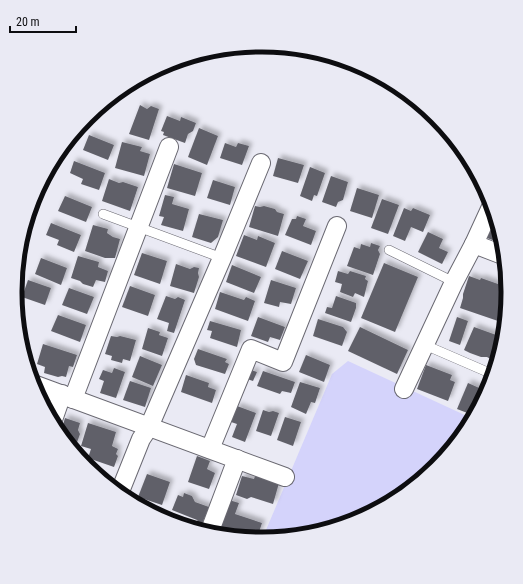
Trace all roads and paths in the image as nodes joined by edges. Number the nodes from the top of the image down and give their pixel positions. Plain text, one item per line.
1 (169, 147) dead end
2 (261, 163) dead end
3 (103, 214) dead end
4 (488, 214) edge
5 (337, 226) dead end
6 (139, 227) junction
7 (474, 244) junction
8 (389, 250) dead end
9 (498, 253) edge
10 (222, 258) junction
11 (454, 282) junction
12 (425, 345) junction
13 (487, 372) edge
14 (41, 387) edge
15 (404, 389) dead end
16 (68, 396) junction
17 (56, 415) edge
18 (149, 427) junction
19 (210, 449) junction
20 (237, 459) junction
21 (285, 477) dead end
22 (123, 487) edge
23 (212, 526) edge

1 - 6 street
2 - 10 street
3 - 6 lane
4 - 7 street
5 - 19 street
6 - 10 lane
6 - 16 street
7 - 9 street
7 - 11 street
8 - 11 lane
10 - 18 street
11 - 12 street
12 - 13 lane
12 - 15 street
14 - 16 street
16 - 17 street
16 - 18 street
18 - 19 street
18 - 22 street
19 - 20 street
20 - 21 street
20 - 23 street

